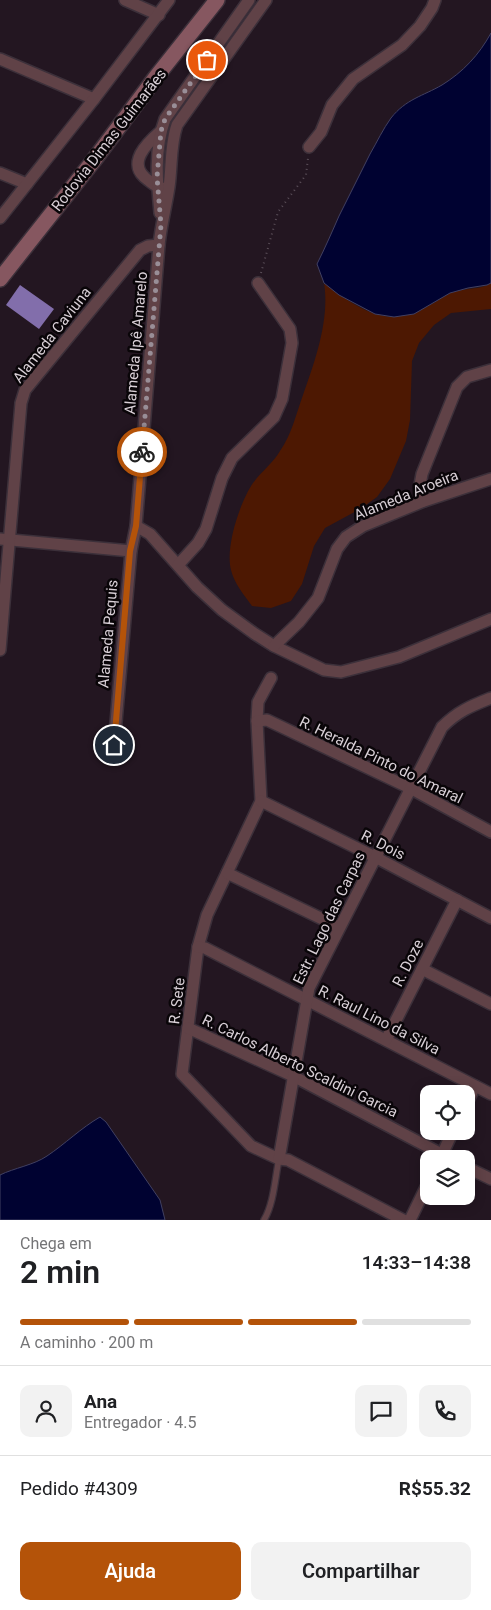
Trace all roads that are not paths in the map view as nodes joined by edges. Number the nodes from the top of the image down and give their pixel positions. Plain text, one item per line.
1 (125, 0) edge
2 (168, 0) edge
3 (217, 0) edge
4 (250, 0) edge
5 (266, 0) edge
6 (435, 0) edge
7 (158, 15) junction
8 (0, 59) edge
9 (94, 99) junction
10 (161, 131) junction
11 (309, 147) road end
12 (0, 173) edge
13 (27, 184) junction
14 (163, 189) junction
15 (0, 218) edge
16 (158, 245) junction
17 (0, 279) edge
18 (258, 283) road end
19 (491, 370) edge
20 (491, 479) edge
21 (424, 501) junction
22 (136, 526) junction
23 (5, 540) edge
24 (130, 551) junction
25 (178, 565) junction
26 (491, 618) edge
27 (274, 646) junction
28 (0, 650) edge
29 (271, 678) dead end
30 (491, 698) edge
31 (257, 721) junction
32 (114, 745) dead end
33 (410, 788) junction
34 (261, 801) junction
35 (491, 832) edge
36 (375, 857) junction
37 (227, 873) junction
38 (458, 900) junction
39 (491, 918) edge
40 (339, 928) junction
41 (198, 947) junction
42 (422, 969) junction
43 (306, 999) junction
44 (491, 1004) edge
45 (188, 1028) junction
46 (386, 1040) junction
47 (293, 1076) junction
48 (476, 1086) joint
49 (491, 1094) edge
50 (431, 1150) edge
51 (279, 1159) junction
52 (475, 1171) edge
53 (491, 1179) edge
54 (420, 1199) edge
55 (264, 1220) edge
56 (403, 1220) edge
57 (410, 1220) edge

1 - 7 street
2 - 7 street
3 - 17 main road, Rodovia Dimas Guimarães
4 - 10 street, Alameda Ipê Amarelo
5 - 14 street, Alameda Ipê Amarelo
6 - 11 street
7 - 9 street
8 - 9 street
9 - 13 street
10 - 14 street, Alameda Ipê Amarelo
10 - 14 street
12 - 13 street
13 - 15 street
14 - 16 street, Alameda Ipê Amarelo
16 - 22 street, Alameda Ipê Amarelo
16 - 23 street, Alameda Caviuna
18 - 25 street
19 - 21 street
20 - 21 street, Alameda Aroeira
21 - 27 street, Alameda Aroeira
22 - 24 street, Alameda Pequis
22 - 25 street
23 - 24 street
23 - 28 street, Alameda Caviuna
24 - 32 street, Alameda Pequis
25 - 27 street
26 - 27 street
29 - 31 street, R. Sete
30 - 33 street, Estr. Lago das Carpas
31 - 33 street, R. Heralda Pinto do Amaral
31 - 34 street, R. Sete
33 - 35 street, R. Heralda Pinto do Amaral
33 - 36 street, Estr. Lago das Carpas
34 - 36 street, R. Dois
34 - 37 street, R. Sete
36 - 38 street, R. Dois
36 - 40 street, Estr. Lago das Carpas
37 - 40 street
37 - 41 street, R. Sete
38 - 39 street, R. Dois
38 - 42 street, R. Doze
40 - 43 street, Estr. Lago das Carpas
41 - 43 street, R. Raul Lino da Silva
41 - 45 street, R. Sete
42 - 44 street
42 - 46 street, R. Doze
43 - 46 street, R. Raul Lino da Silva
43 - 47 street, Estr. Lago das Carpas
45 - 47 street, R. Carlos Alberto Scaldini Garcia
45 - 51 street, R. Sete
46 - 48 street, R. Raul Lino da Silva
47 - 50 street, R. Carlos Alberto Scaldini Garcia
47 - 51 street, Estr. Lago das Carpas
48 - 49 street, R. Raul Lino da Silva
51 - 55 lane, Estr. Lago das Carpas
51 - 56 street, R. Sete
52 - 53 street
54 - 57 street

